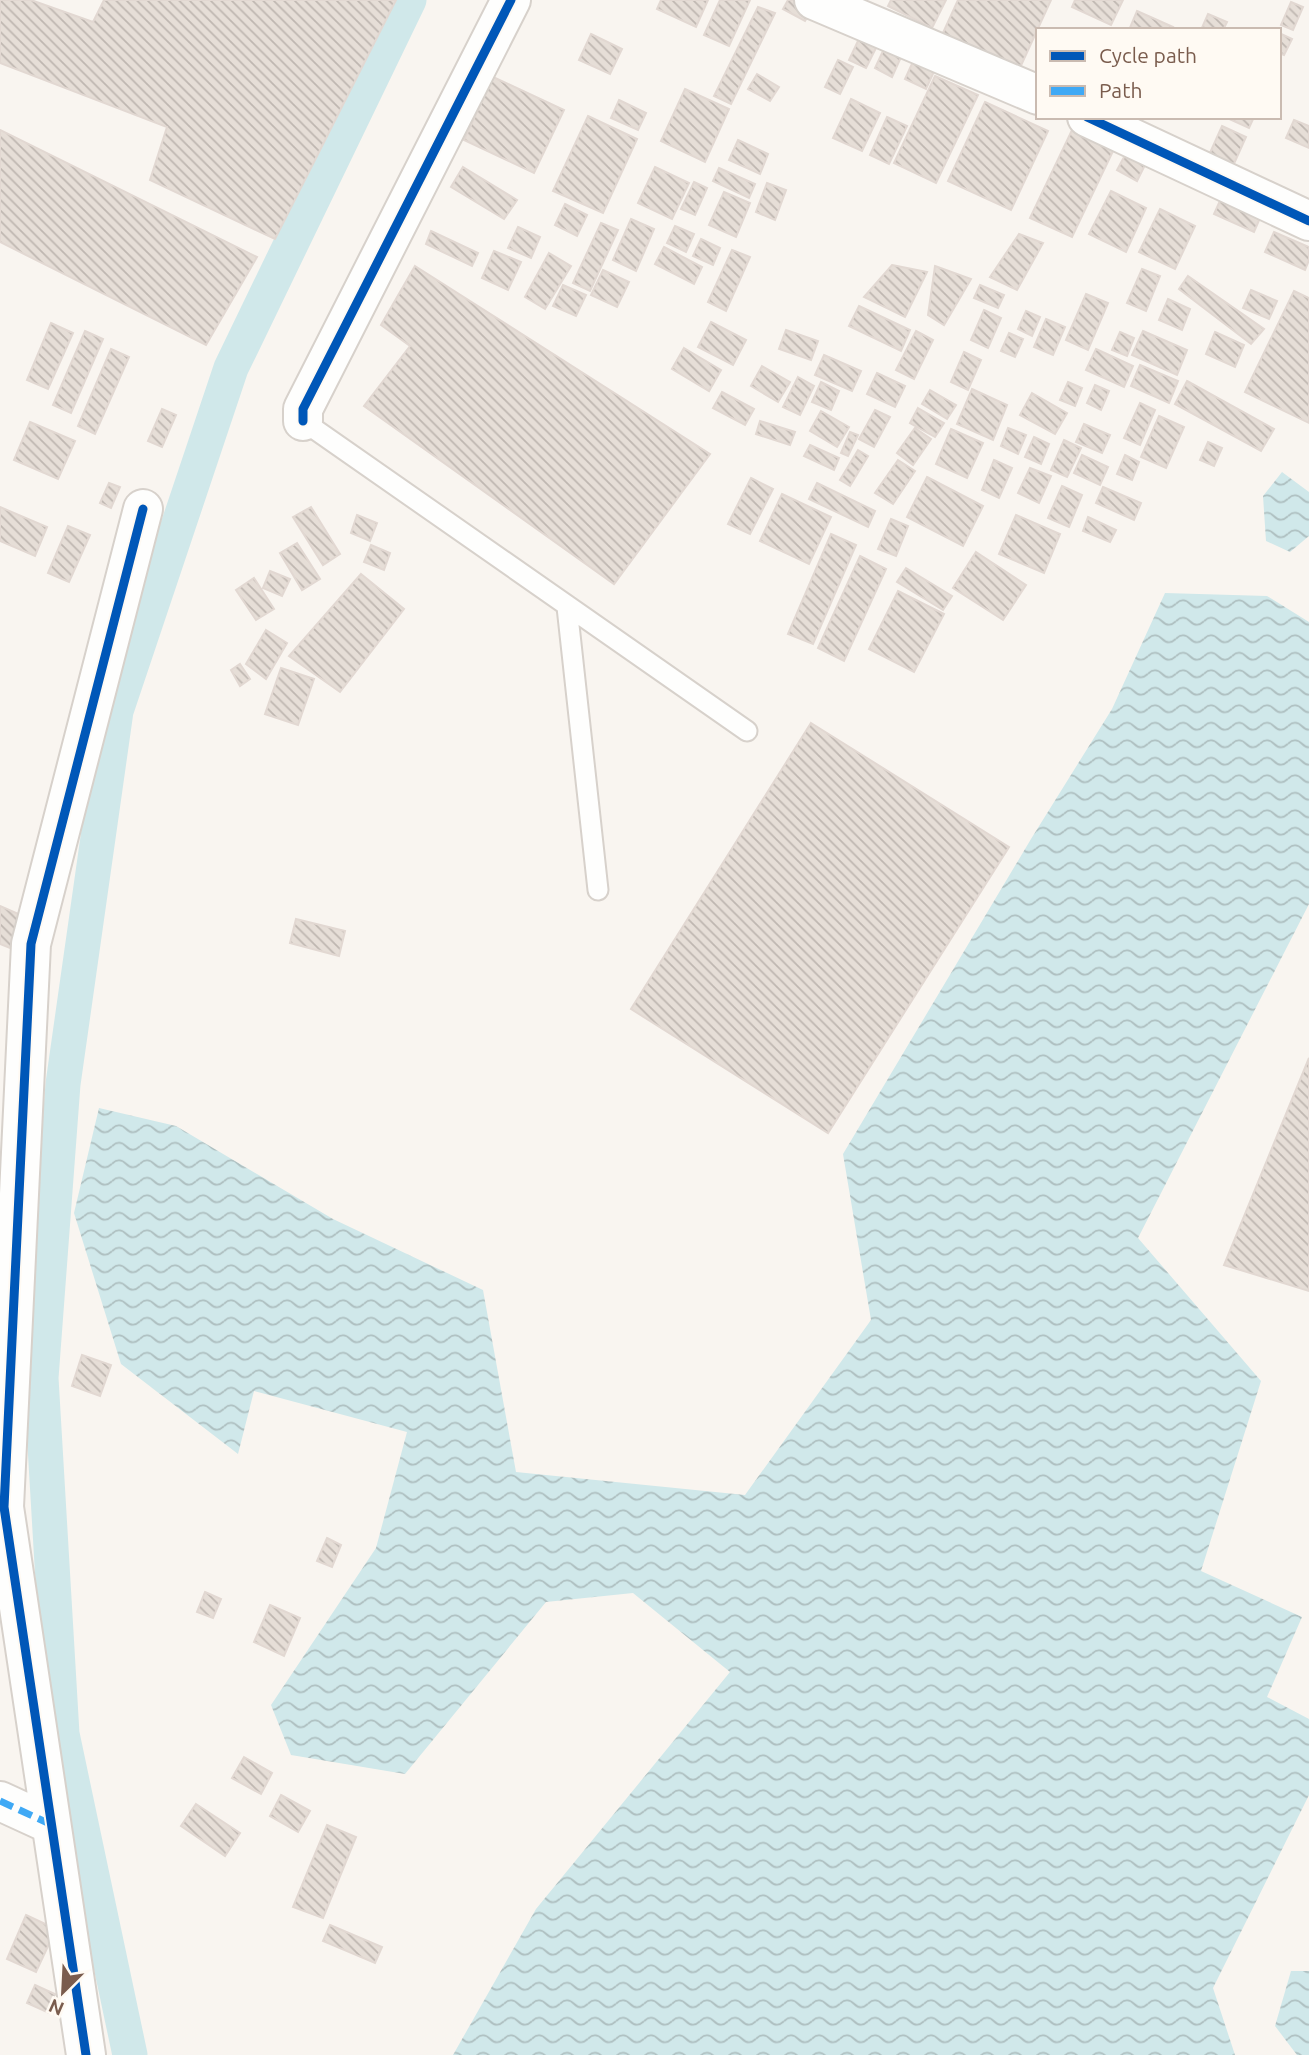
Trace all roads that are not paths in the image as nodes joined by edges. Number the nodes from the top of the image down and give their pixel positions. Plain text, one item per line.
1 (511, 0) edge
2 (814, 0) edge
3 (1036, 94) edge
4 (1091, 119) edge
5 (1309, 221) edge
6 (303, 421) joint
7 (143, 509) dead end
8 (566, 607) junction
9 (747, 731) dead end
10 (598, 890) dead end
11 (0, 1801) edge
12 (50, 1824) junction
13 (86, 2055) edge

1 - 6 street
2 - 3 street
4 - 5 street
6 - 8 lane
7 - 12 street
8 - 9 lane
8 - 10 lane
11 - 12 street
12 - 13 street

